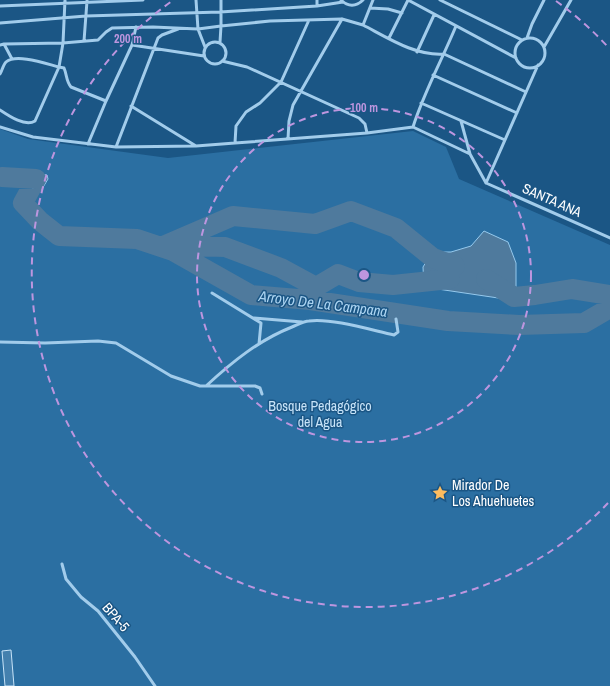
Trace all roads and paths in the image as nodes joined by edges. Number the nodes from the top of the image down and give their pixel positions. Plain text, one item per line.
1 (143, 0) edge
2 (196, 0) edge
3 (221, 0) edge
4 (317, 0) edge
5 (363, 0) edge
6 (374, 0) edge
7 (408, 0) edge
8 (440, 0) edge
9 (544, 0) edge
10 (571, 0) edge
11 (65, 1) edge
12 (87, 1) edge
13 (342, 1) edge
14 (0, 6) edge
15 (317, 6) junction
16 (370, 8) junction
17 (220, 12) junction
18 (197, 13) junction
19 (402, 13) junction
20 (434, 15) junction
21 (86, 16) junction
22 (65, 18) junction
23 (342, 19) junction
24 (309, 20) junction
25 (0, 23) edge
26 (363, 25) junction
27 (221, 26) junction
28 (456, 26) junction
29 (136, 27) junction
30 (180, 28) junction
31 (198, 29) junction
32 (389, 38) junction
33 (527, 38) junction
34 (522, 40) junction
35 (84, 41) junction
36 (220, 42) junction
37 (63, 43) junction
38 (2, 44) edge
39 (132, 45) junction
40 (544, 47) junction
41 (155, 48) junction
42 (205, 48) junction
43 (417, 52) junction
44 (444, 54) junction
45 (204, 56) junction
46 (516, 58) junction
47 (12, 59) junction
48 (222, 61) junction
49 (538, 65) junction
50 (59, 67) junction
51 (0, 74) edge
52 (433, 75) junction
53 (280, 82) junction
54 (301, 91) junction
55 (526, 92) junction
56 (106, 101) junction
57 (421, 103) junction
58 (131, 106) junction
59 (0, 110) edge
60 (517, 113) junction
61 (461, 121) junction
62 (0, 127) edge
63 (413, 127) junction
64 (367, 133) junction
65 (288, 139) junction
66 (505, 140) junction
67 (235, 143) junction
68 (88, 144) junction
69 (196, 146) junction
70 (116, 147) junction
71 (470, 154) junction
72 (486, 183) junction
73 (610, 238) edge
74 (212, 293) dead end
75 (253, 318) junction
76 (396, 319) dead end
77 (304, 322) junction
78 (0, 342) edge
79 (259, 344) junction
80 (206, 386) junction
81 (262, 394) dead end
82 (62, 564) dead end
83 (155, 686) edge

1 - 12 lane
2 - 18 lane
3 - 17 lane
4 - 15 lane
5 - 13 lane
6 - 16 lane
7 - 19 lane
7 - 20 lane
8 - 34 lane
9 - 33 lane
10 - 40 lane
11 - 12 lane
11 - 14 lane
11 - 22 lane
12 - 21 lane
13 - 15 lane
15 - 17 lane
16 - 19 lane
16 - 26 lane
17 - 18 lane
17 - 27 lane
18 - 21 lane
18 - 31 lane
19 - 32 lane
20 - 28 lane
20 - 43 lane
21 - 22 lane
21 - 35 lane
22 - 25 lane
22 - 37 lane
23 - 24 lane
23 - 26 lane
23 - 54 lane
24 - 27 lane
24 - 53 lane
26 - 32 lane
27 - 31 lane
27 - 36 lane
28 - 44 lane
28 - 46 lane
29 - 30 lane
29 - 35 lane
29 - 39 lane
30 - 31 lane
30 - 41 lane
31 - 42 lane
32 - 43 lane
33 - 34 lane
33 - 40 lane
34 - 46 lane
35 - 37 lane
36 - 42 lane
36 - 48 lane
37 - 38 lane
37 - 50 lane
38 - 47 lane
39 - 41 lane
39 - 56 lane
40 - 49 lane
41 - 45 lane
41 - 58 lane
42 - 45 lane
43 - 44 lane
44 - 52 lane
44 - 55 lane
45 - 48 lane
46 - 49 lane
47 - 50 lane
47 - 51 lane
48 - 53 lane
49 - 55 lane
50 - 56 lane
50 - 59 lane
52 - 57 lane
52 - 60 lane
53 - 54 lane
53 - 67 lane
54 - 64 lane
54 - 65 lane
55 - 60 lane
56 - 68 lane
57 - 61 lane
57 - 63 lane
58 - 69 lane
58 - 70 lane
60 - 66 lane
61 - 66 lane
61 - 71 lane
62 - 68 lane
63 - 64 lane
63 - 71 lane
64 - 65 lane
65 - 67 lane
66 - 72 lane
67 - 69 lane
68 - 70 lane
69 - 70 lane
71 - 72 lane
72 - 73 lane, SANTA ANA
74 - 75 lane
75 - 77 lane
75 - 79 lane
76 - 77 lane
77 - 79 lane
78 - 80 lane
79 - 80 lane
80 - 81 lane
82 - 83 lane, BPA-5

